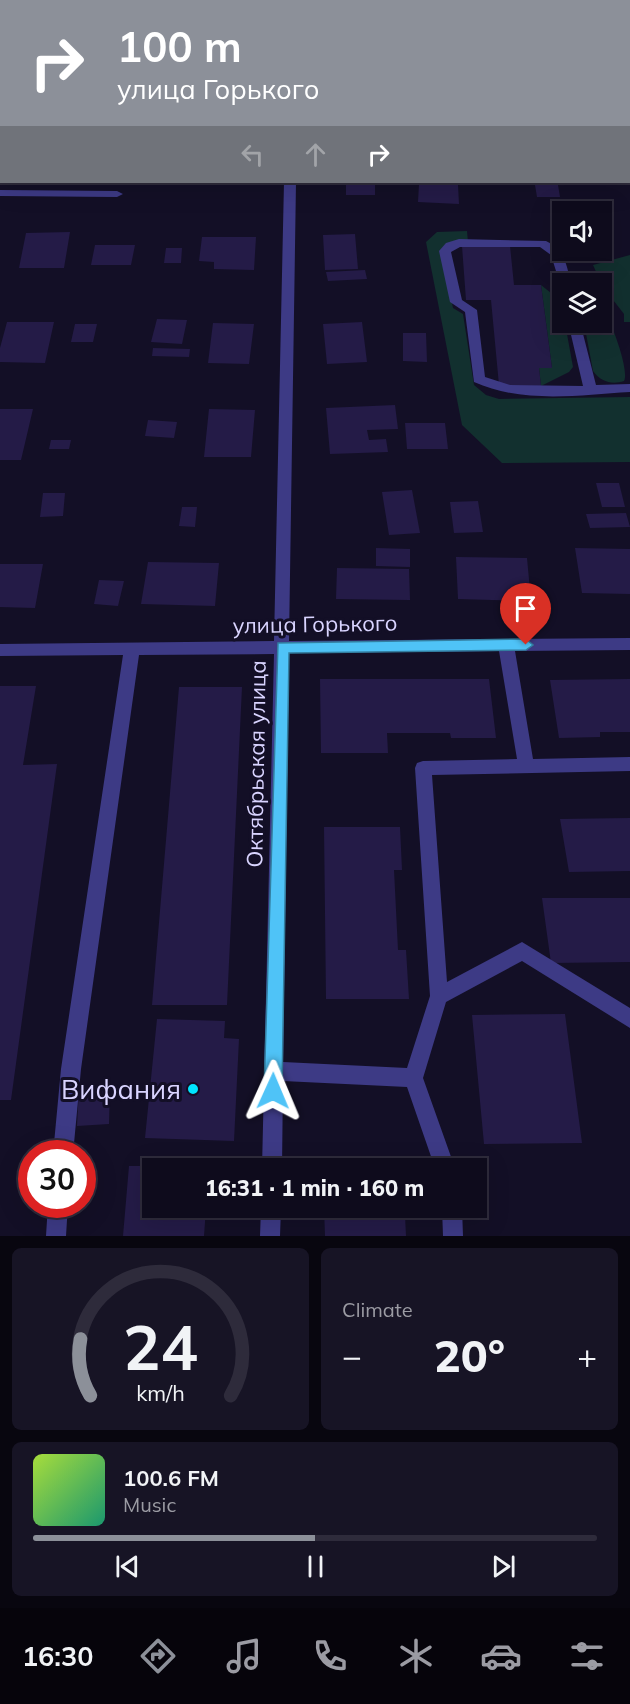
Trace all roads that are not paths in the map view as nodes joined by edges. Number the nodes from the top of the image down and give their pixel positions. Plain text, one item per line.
1 (290, 183) edge
2 (0, 193) edge
3 (117, 194) dead end
4 (563, 273) edge
5 (577, 333) edge
6 (630, 388) edge
7 (590, 389) junction
8 (630, 644) edge
9 (506, 645) junction
10 (282, 647) junction
11 (132, 649) junction
12 (0, 650) edge
13 (630, 764) edge
14 (526, 766) junction
15 (439, 996) junction
16 (630, 1019) edge
17 (274, 1071) junction
18 (413, 1078) junction
19 (64, 1140) edge
20 (272, 1158) edge
21 (441, 1158) edge
22 (57, 1218) edge
23 (271, 1218) edge
24 (452, 1218) edge
25 (56, 1236) edge
26 (270, 1236) edge
27 (453, 1236) edge

1 - 10 street, Октябрьская улица
2 - 3 street
4 - 7 street
5 - 7 street
6 - 7 street
8 - 9 street, улица Горького
9 - 10 street, улица Горького
9 - 14 street
10 - 11 street, улица Горького
10 - 17 street, Октябрьская улица
11 - 12 street, улица Горького
11 - 19 street
13 - 14 street
14 - 15 street
15 - 16 street
15 - 18 street
17 - 18 street
17 - 20 street, Октябрьская улица
18 - 21 street
22 - 25 street
23 - 26 street
24 - 27 street

